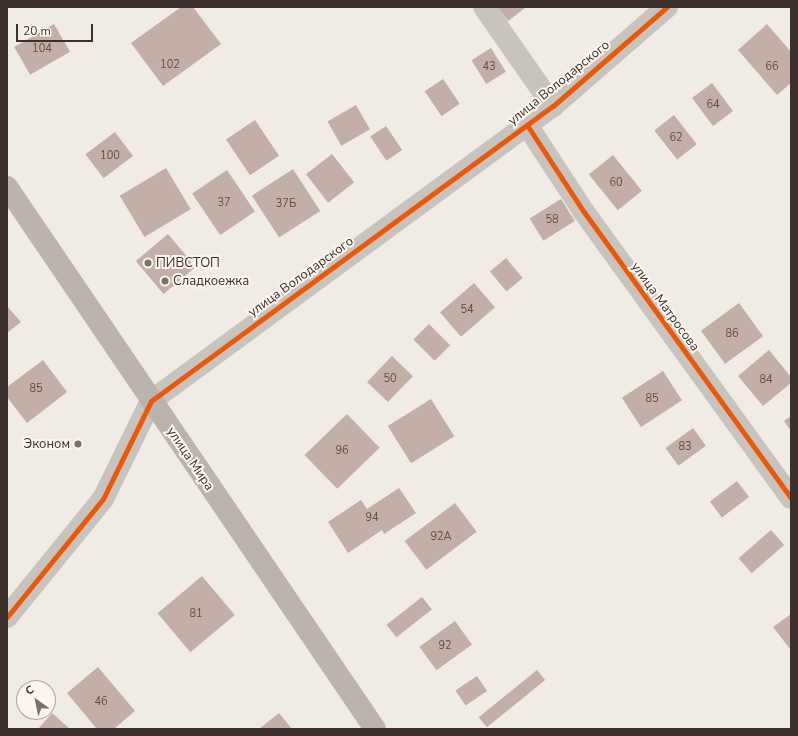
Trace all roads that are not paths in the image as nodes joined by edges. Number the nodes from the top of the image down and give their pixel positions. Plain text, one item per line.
1 (484, 7) edge
2 (667, 7) edge
3 (552, 106) junction
4 (527, 125) junction
5 (7, 187) edge
6 (151, 401) junction
7 (791, 498) edge
8 (7, 617) edge
9 (375, 729) edge

1 - 3 street
2 - 3 street, улица Володарского
3 - 4 street, улица Володарского
4 - 6 street, улица Володарского
4 - 7 street, улица Матросова
5 - 6 main road, улица Мира
6 - 8 street, улица Володарского
6 - 9 main road, улица Мира

